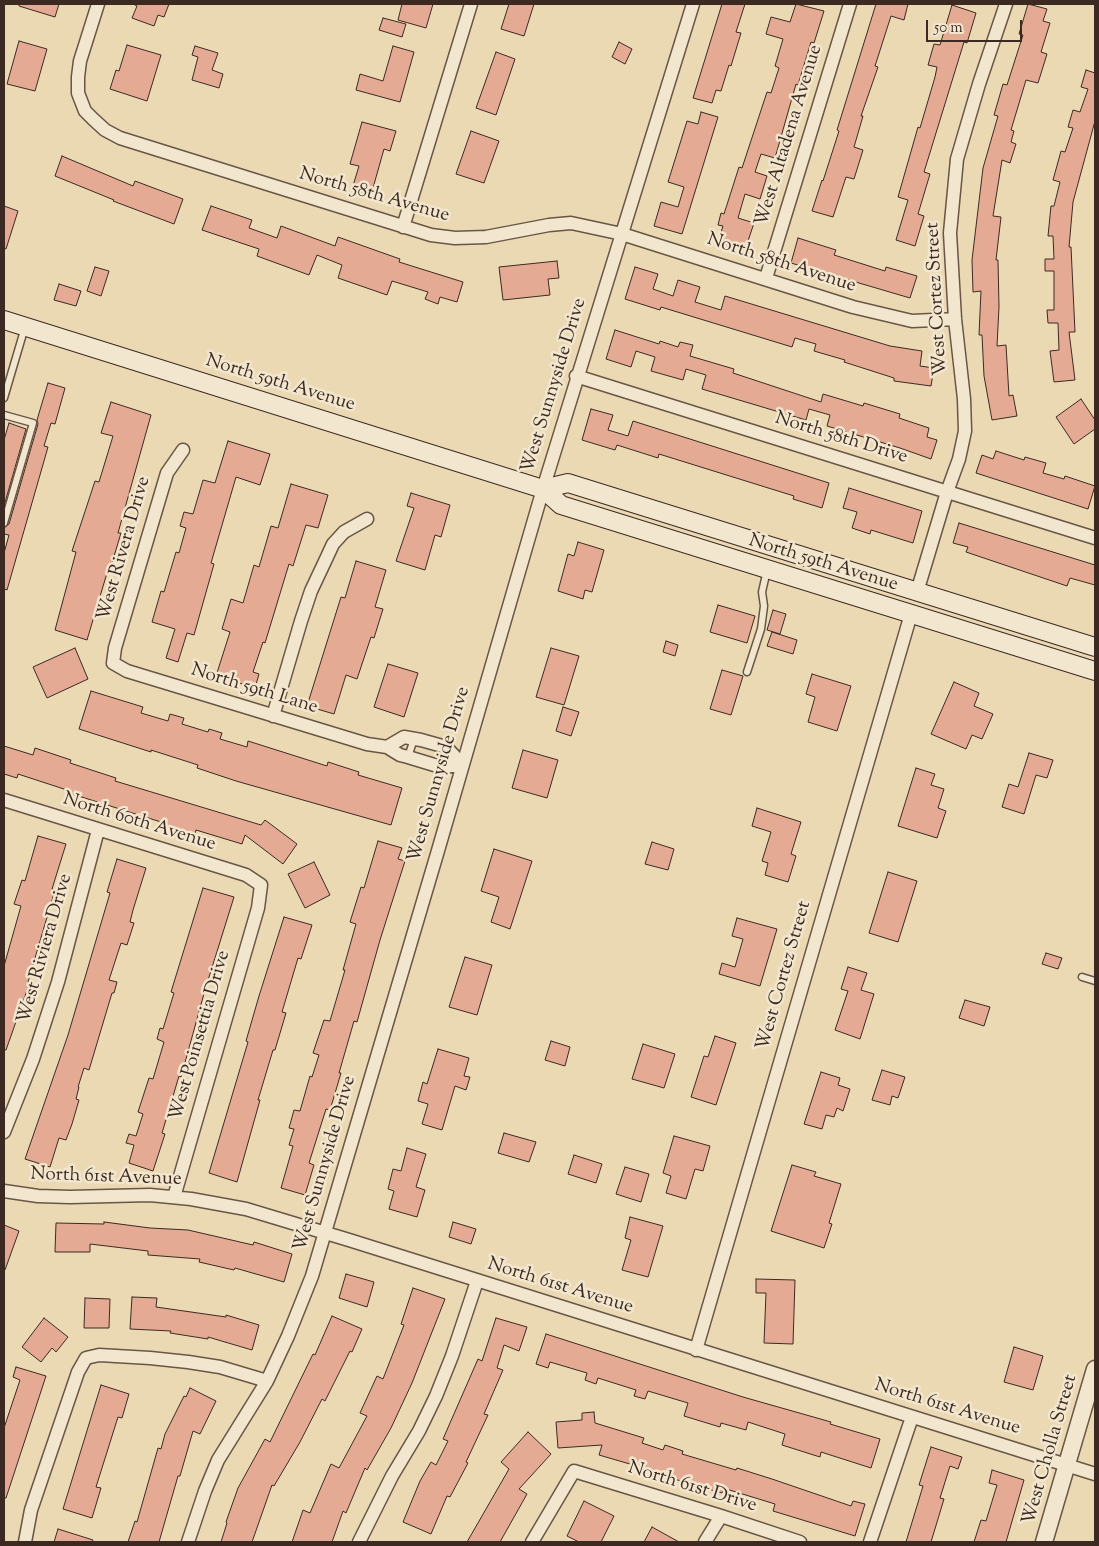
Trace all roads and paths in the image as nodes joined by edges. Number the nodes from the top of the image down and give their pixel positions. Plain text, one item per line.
1 (98, 4) edge
2 (471, 4) edge
3 (693, 4) edge
4 (850, 4) edge
5 (1006, 4) edge
6 (403, 227) junction
7 (622, 234) junction
8 (766, 278) junction
9 (955, 319) junction
10 (4, 320) edge
11 (25, 327) junction
12 (576, 376) junction
13 (4, 398) edge
14 (4, 415) edge
15 (183, 450) dead end
16 (543, 489) junction
17 (948, 492) junction
18 (367, 519) dead end
19 (4, 523) edge
20 (1095, 538) edge
21 (767, 569) junction
22 (917, 592) junction
23 (910, 614) junction
24 (1095, 647) edge
25 (114, 663) joint
26 (1095, 671) edge
27 (747, 672) dead end
28 (273, 716) junction
29 (414, 739) junction
30 (387, 747) junction
31 (408, 757) junction
32 (463, 765) junction
33 (4, 800) edge
34 (98, 830) junction
35 (261, 885) joint
36 (1082, 977) dead end
37 (1095, 981) edge
38 (4, 1132) edge
39 (4, 1191) edge
40 (174, 1197) junction
41 (326, 1233) junction
42 (476, 1281) junction
43 (696, 1350) junction
44 (1095, 1369) edge
45 (267, 1381) junction
46 (912, 1417) junction
47 (1067, 1465) junction
48 (1095, 1474) edge
49 (720, 1516) junction
50 (25, 1542) edge
51 (188, 1542) edge
52 (359, 1542) edge
53 (532, 1542) edge
54 (705, 1542) edge
55 (800, 1542) edge
56 (870, 1542) edge
57 (1044, 1542) edge

1 - 6 street, North 58th Avenue
2 - 6 street
3 - 7 street, West Sunnyside Drive
4 - 8 street, West Altadena Avenue
5 - 9 street, West Cortez Street
6 - 7 street, North 58th Avenue
7 - 8 street, North 58th Avenue
7 - 12 street, West Sunnyside Drive
8 - 9 street, North 58th Avenue
9 - 17 street, West Cortez Street
10 - 11 main road, North 59th Avenue
11 - 13 lane
11 - 16 main road, North 59th Avenue
12 - 16 street, West Sunnyside Drive
12 - 17 street, North 58th Drive
14 - 19 lane
15 - 25 street, West Rivera Drive
16 - 21 main road, North 59th Avenue
16 - 22 main road, North 59th Avenue
16 - 32 street, West Sunnyside Drive
17 - 20 street, North 58th Drive
17 - 22 street, West Cortez Street
18 - 28 street
21 - 23 main road, North 59th Avenue
21 - 27 lane
22 - 24 main road, North 59th Avenue
23 - 26 main road, North 59th Avenue
23 - 43 street, West Cortez Street
25 - 28 street, North 59th Lane
28 - 30 street, North 59th Lane
29 - 30 street
29 - 31 lane
29 - 32 street
30 - 31 street, North 59th Lane
31 - 32 street, North 59th Lane
32 - 41 street, West Sunnyside Drive
33 - 34 street, North 60th Avenue
34 - 35 street, North 60th Avenue
34 - 38 street, West Riviera Drive
35 - 40 street, West Poinsettia Drive
36 - 37 lane
39 - 40 street, North 61st Avenue
40 - 41 street, North 61st Avenue
41 - 42 street, North 61st Avenue
41 - 45 street, West Sunnyside Drive
42 - 43 street, North 61st Avenue
42 - 52 street
43 - 46 street, North 61st Avenue
44 - 47 street, West Cholla Street
45 - 50 street
45 - 51 street, West Sunnyside Drive
46 - 47 street, North 61st Avenue
46 - 56 street
47 - 48 street, North 61st Avenue
47 - 57 street, West Cholla Street
49 - 53 street, North 61st Drive
49 - 54 street
49 - 55 street, North 61st Drive

